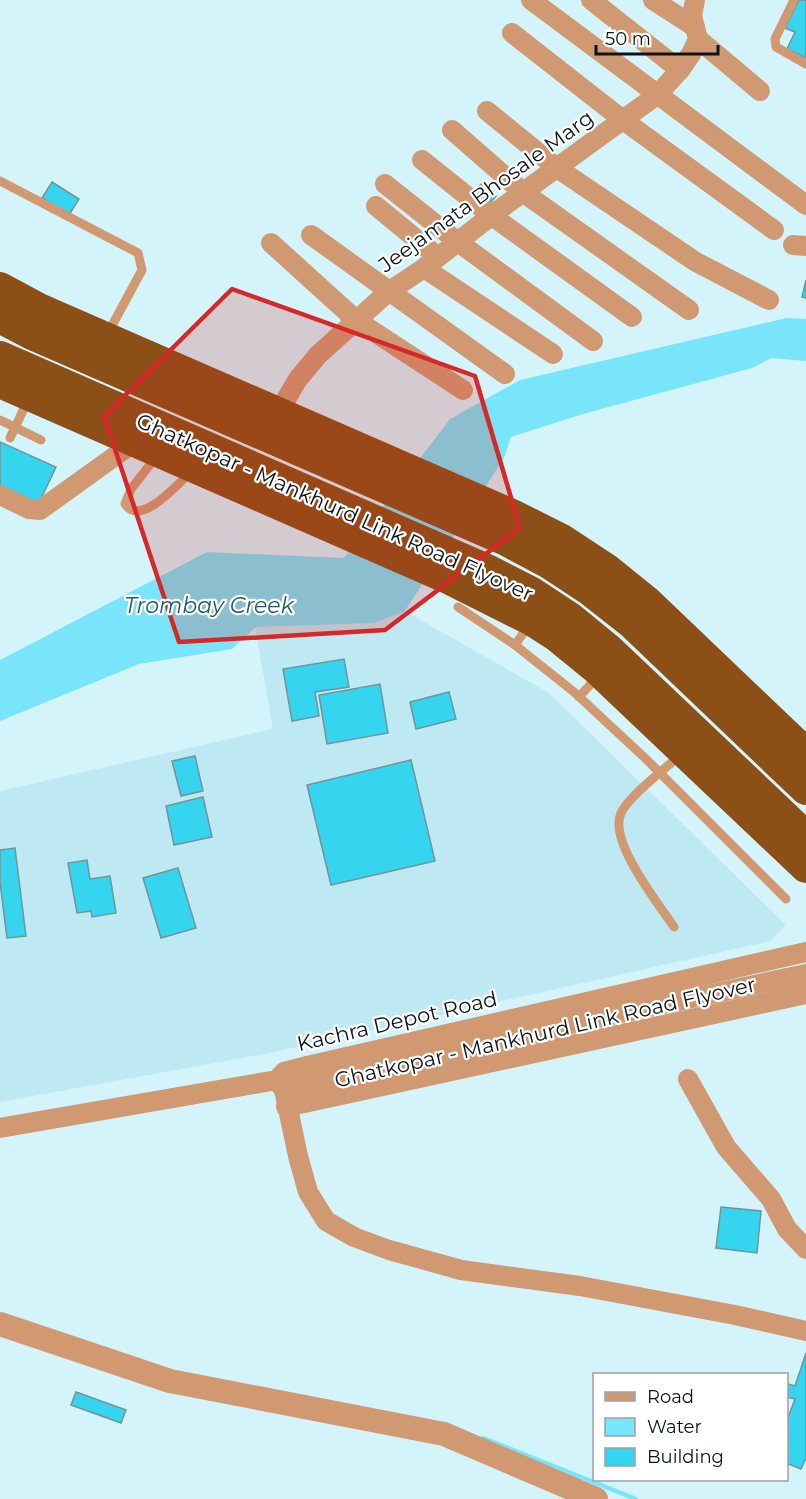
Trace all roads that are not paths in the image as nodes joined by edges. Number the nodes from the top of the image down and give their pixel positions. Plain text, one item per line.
1 (531, 0) edge
2 (591, 0) edge
3 (653, 0) edge
4 (695, 0) edge
5 (794, 0) edge
6 (512, 33) dead end
7 (696, 33) junction
8 (806, 64) edge
9 (680, 70) junction
10 (760, 91) dead end
11 (657, 95) junction
12 (487, 111) dead end
13 (623, 120) junction
14 (452, 130) dead end
15 (422, 160) dead end
16 (557, 168) junction
17 (0, 181) edge
18 (385, 184) dead end
19 (524, 193) junction
20 (806, 205) edge
21 (376, 206) dead end
22 (492, 216) junction
23 (774, 230) dead end
24 (311, 235) dead end
25 (458, 242) junction
26 (271, 243) dead end
27 (431, 262) junction
28 (0, 288) edge
29 (388, 292) junction
30 (769, 300) dead end
31 (41, 310) junction
32 (689, 310) dead end
33 (632, 316) dead end
34 (0, 317) edge
35 (356, 320) junction
36 (105, 338) junction
37 (593, 341) dead end
38 (553, 354) dead end
39 (505, 374) dead end
40 (9, 380) edge
41 (463, 390) dead end
42 (278, 413) junction
43 (0, 420) edge
44 (15, 428) junction
45 (10, 438) dead end
46 (41, 440) dead end
47 (148, 447) junction
48 (196, 468) junction
49 (0, 495) edge
50 (458, 607) dead end
51 (532, 620) junction
52 (514, 645) junction
53 (601, 672) junction
54 (579, 697) junction
55 (684, 752) junction
56 (806, 754) edge
57 (660, 773) junction
58 (806, 789) edge
59 (806, 837) edge
60 (806, 867) edge
61 (786, 898) dead end
62 (674, 927) dead end
63 (806, 952) edge
64 (806, 974) edge
65 (806, 994) edge
66 (688, 1079) dead end
67 (283, 1092) junction
68 (0, 1128) edge
69 (806, 1249) edge
70 (0, 1324) edge
71 (806, 1331) edge
72 (596, 1499) edge

1 - 11 street
2 - 9 street
3 - 7 street
4 - 7 street, Jeejamata Bhosale Marg
5 - 8 lane
6 - 13 street
7 - 9 street, Jeejamata Bhosale Marg
7 - 10 street
9 - 11 street, Jeejamata Bhosale Marg
11 - 13 street, Jeejamata Bhosale Marg
11 - 20 street
12 - 16 street
13 - 16 street, Jeejamata Bhosale Marg
13 - 23 street
14 - 19 street
15 - 22 street
16 - 19 street, Jeejamata Bhosale Marg
16 - 30 street
17 - 36 lane
18 - 25 street
19 - 22 street, Jeejamata Bhosale Marg
19 - 32 street
21 - 27 street
22 - 25 street, Jeejamata Bhosale Marg
22 - 33 street
24 - 29 street
25 - 27 street, Jeejamata Bhosale Marg
25 - 37 street
26 - 35 street
27 - 29 street, Jeejamata Bhosale Marg
27 - 38 street
28 - 31 highway
29 - 35 street, Jeejamata Bhosale Marg
29 - 39 street
31 - 36 highway
31 - 40 highway
34 - 58 highway, Ghatkopar - Mankhurd Link Road Flyover, bridge
35 - 41 street
35 - 42 street, Jeejamata Bhosale Marg
36 - 42 highway
40 - 44 lane
40 - 47 highway
40 - 59 highway, Ghatkopar - Mankhurd Link Road Flyover, bridge
42 - 56 highway
43 - 44 lane
44 - 45 lane
44 - 46 lane
47 - 48 highway
47 - 48 lane
47 - 49 street
48 - 51 highway
50 - 52 lane
51 - 52 lane
51 - 53 highway
52 - 54 lane
53 - 54 lane
53 - 55 highway
54 - 57 lane
55 - 57 lane
55 - 60 highway
57 - 61 lane
57 - 62 lane
63 - 67 street, Kachra Depot Road
64 - 67 street, Ghatkopar - Mankhurd Link Road Flyover
65 - 67 street
66 - 69 street
67 - 68 street, Kachra Depot Road
67 - 71 street
70 - 72 street

